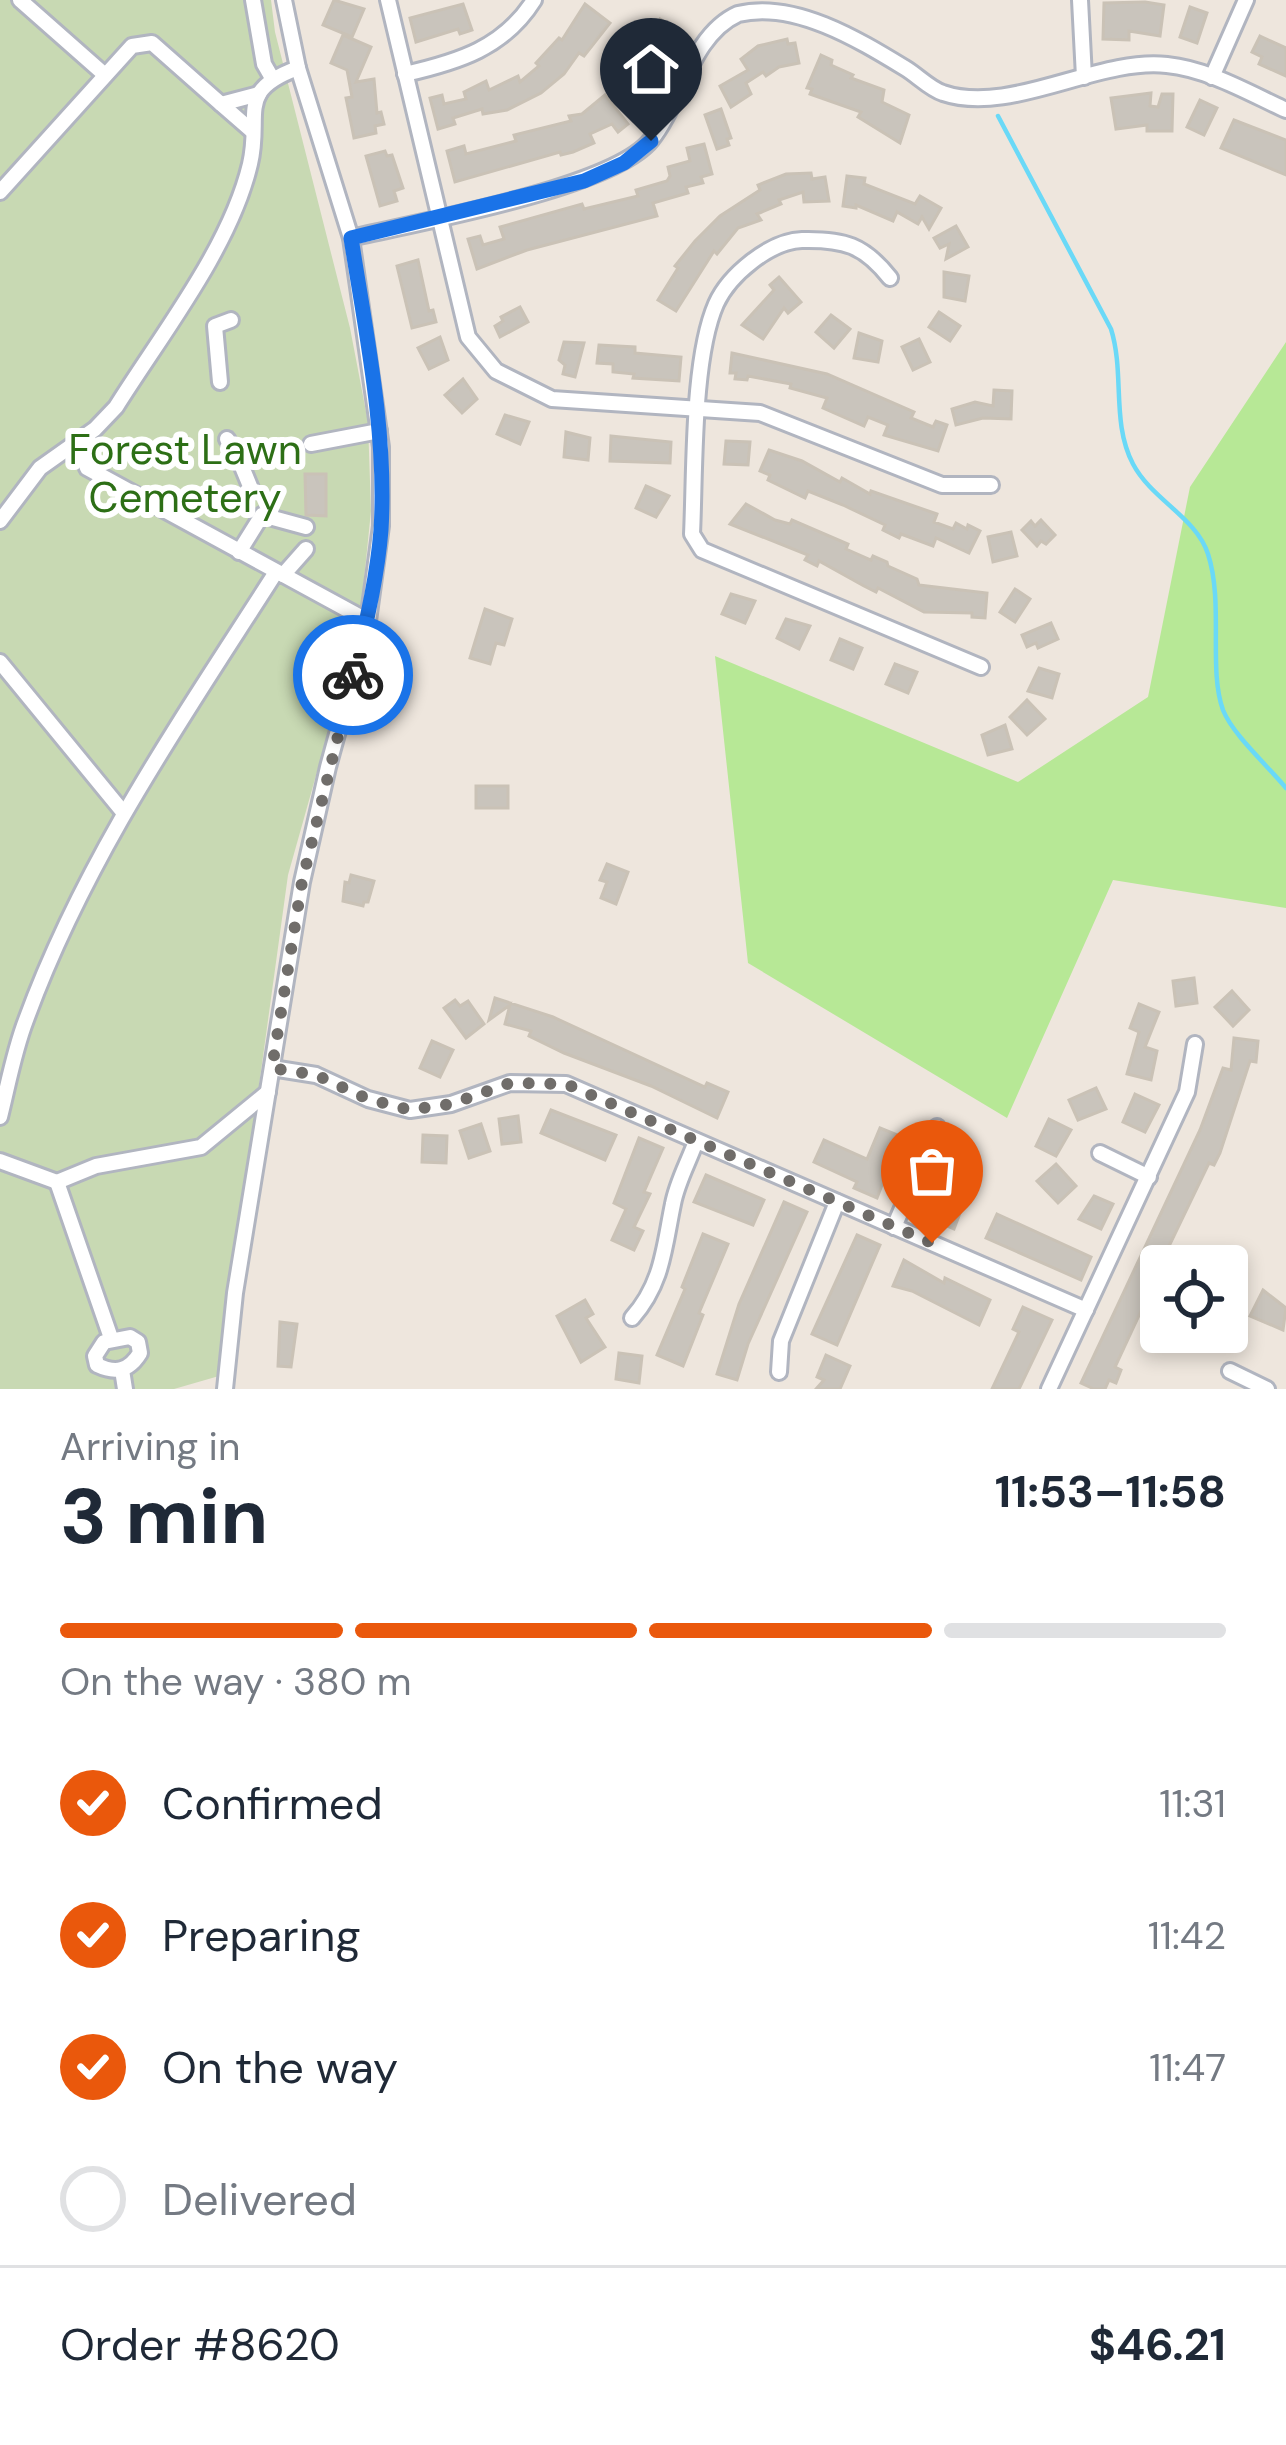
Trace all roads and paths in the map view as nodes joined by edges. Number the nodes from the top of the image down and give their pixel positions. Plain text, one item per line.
1 (20, 0) edge
2 (253, 0) edge
3 (284, 0) edge
4 (388, 0) edge
5 (534, 0) edge
6 (1080, 0) edge
7 (1246, 0) edge
8 (298, 68) junction
9 (404, 74) junction
10 (105, 75) junction
11 (1084, 77) junction
12 (1212, 77) junction
13 (272, 78) junction
14 (259, 94) junction
15 (221, 104) junction
16 (1286, 110) edge
17 (252, 130) junction
18 (0, 192) edge
19 (438, 217) junction
20 (351, 238) junction
21 (890, 278) dead end
22 (231, 320) dead end
23 (220, 382) dead end
24 (698, 409) junction
25 (322, 422) dead end
26 (379, 431) junction
27 (227, 439) dead end
28 (78, 441) junction
29 (256, 453) dead end
30 (238, 457) junction
31 (991, 485) dead end
32 (252, 491) dead end
33 (0, 521) edge
34 (306, 527) dead end
35 (307, 549) dead end
36 (239, 551) junction
37 (279, 573) junction
38 (368, 621) junction
39 (0, 662) edge
40 (981, 667) dead end
41 (123, 812) junction
42 (1195, 1044) dead end
43 (272, 1068) junction
44 (268, 1092) junction
45 (0, 1117) edge
46 (937, 1127) dead end
47 (696, 1141) junction
48 (1100, 1153) dead end
49 (0, 1161) edge
50 (1148, 1177) junction
51 (57, 1182) junction
52 (837, 1202) junction
53 (894, 1227) junction
54 (1086, 1310) junction
55 (632, 1318) dead end
56 (111, 1338) junction
57 (122, 1370) junction
58 (1230, 1371) dead end
59 (779, 1372) dead end
60 (125, 1389) edge
61 (225, 1389) edge
62 (1049, 1389) edge
63 (1267, 1389) edge

1 - 10 street
2 - 13 street
3 - 8 street
4 - 9 street
5 - 9 street
6 - 11 street
7 - 12 street
8 - 13 street
8 - 20 street
9 - 19 street
10 - 15 street
10 - 18 street
11 - 12 street
11 - 19 street
12 - 16 street
13 - 14 street
14 - 15 street
14 - 17 street
15 - 17 street
17 - 28 street
19 - 20 street
19 - 24 street
20 - 26 street
21 - 24 street
22 - 23 street
24 - 31 street
24 - 40 street
25 - 26 street
26 - 38 street
27 - 30 street
28 - 33 street
28 - 36 street
29 - 30 street
30 - 32 street
34 - 36 street
35 - 37 street
36 - 37 street
37 - 38 street
37 - 41 street
38 - 43 street
39 - 41 street
41 - 45 street
42 - 50 street
43 - 44 street
43 - 47 street
44 - 51 street
44 - 61 street
46 - 53 street
47 - 52 street
47 - 55 street
48 - 50 street
49 - 51 street
50 - 54 street
51 - 56 street
52 - 53 street
52 - 59 street
53 - 54 street
54 - 62 street
56 - 57 street
56 - 57 street
57 - 60 street
58 - 63 street

